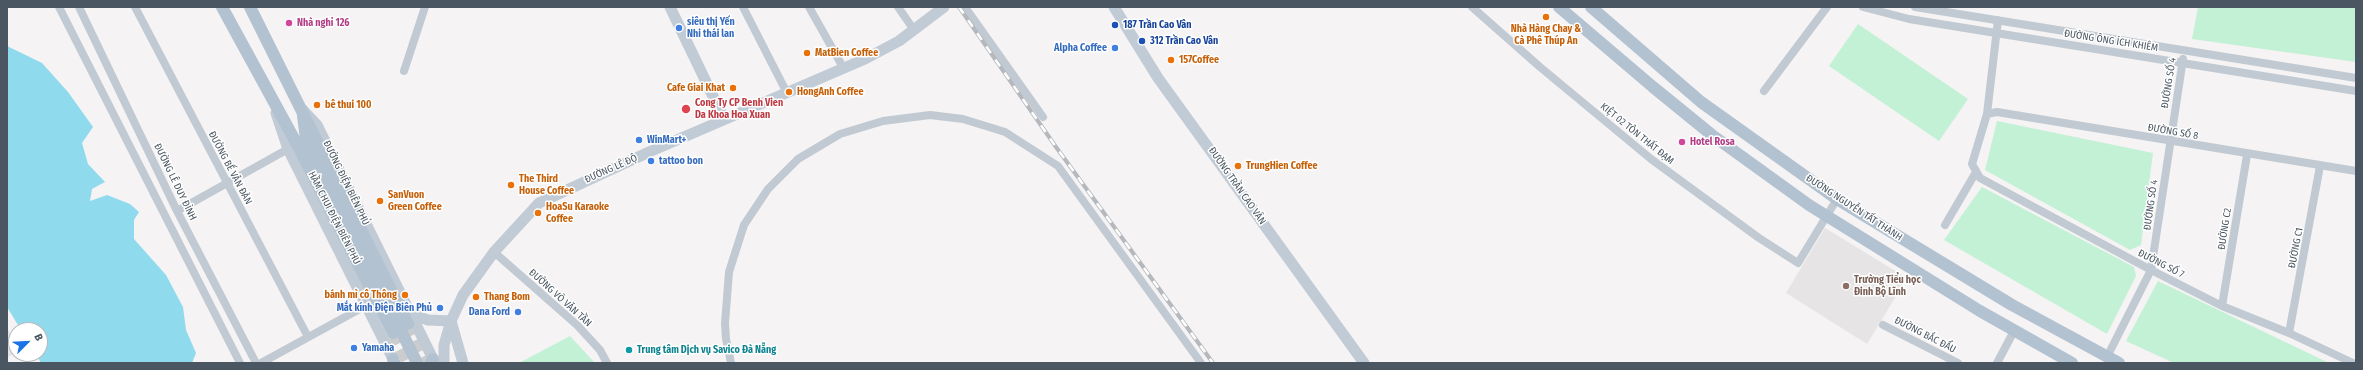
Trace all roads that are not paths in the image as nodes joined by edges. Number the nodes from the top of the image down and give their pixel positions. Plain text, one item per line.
1 (59, 7) edge
2 (80, 7) edge
3 (135, 7) edge
4 (222, 7) edge
5 (250, 7) edge
6 (425, 7) edge
7 (670, 7) edge
8 (743, 7) edge
9 (809, 7) edge
10 (898, 7) edge
11 (944, 7) edge
12 (965, 7) edge
13 (1114, 7) edge
14 (1472, 7) edge
15 (1560, 7) edge
16 (1827, 7) edge
17 (1863, 7) edge
18 (1915, 7) edge
19 (1593, 9) edge
20 (1998, 20) junction
21 (1584, 27) junction
22 (914, 30) junction
23 (1996, 33) junction
24 (2185, 51) junction
25 (2182, 63) junction
26 (844, 68) junction
27 (404, 71) dead end
28 (2356, 78) edge
29 (1764, 91) dead end
30 (2356, 91) edge
31 (787, 93) junction
32 (274, 105) junction
33 (302, 109) junction
34 (1987, 114) junction
35 (1043, 117) dead end
36 (724, 119) junction
37 (2170, 142) junction
38 (288, 149) junction
39 (2247, 155) junction
40 (2320, 166) junction
41 (1974, 168) junction
42 (2356, 171) edge
43 (227, 184) junction
44 (1837, 199) junction
45 (177, 210) junction
46 (1827, 218) junction
47 (1944, 225) dead end
48 (494, 252) junction
49 (2151, 270) junction
50 (405, 302) junction
51 (367, 305) junction
52 (2222, 306) junction
53 (451, 321) junction
54 (408, 324) tunnel mouth
55 (1883, 325) dead end
56 (2014, 331) junction
57 (393, 333) tunnel mouth
58 (2289, 333) junction
59 (308, 337) junction
60 (2099, 358) edge
61 (394, 362) edge
62 (436, 362) edge
63 (240, 363) edge
64 (256, 363) edge
65 (261, 363) edge
66 (417, 363) edge
67 (463, 363) edge
68 (607, 363) edge
69 (731, 363) edge
70 (1201, 363) edge
71 (1364, 363) edge
72 (1958, 363) edge
73 (1997, 363) edge
74 (2072, 363) edge
75 (2119, 363) edge
76 (2353, 363) edge

1 - 63 street
2 - 45 street, ĐƯỜNG LÊ DUY ĐÌNH
3 - 43 street, ĐƯỜNG BẾ VĂN ĐÀN
4 - 32 main road
5 - 33 main road, ĐƯỜNG ĐIỆN BIÊN PHỦ
6 - 27 street
7 - 36 street
8 - 31 street
9 - 26 street
10 - 22 street
11 - 22 street, ĐƯỜNG LÊ ĐỘ
12 - 35 street
13 - 71 street, ĐƯỜNG TRẦN CAO VÂN
14 - 46 street, KIỆT 02 TÔN THẤT ĐẠM
15 - 21 main road
16 - 29 street
17 - 23 street, ĐƯỜNG ÔNG ÍCH KHIÊM
18 - 20 street, ĐƯỜNG ÔNG ÍCH KHIÊM
19 - 21 main road
19 - 44 main road, ĐƯỜNG NGUYỄN TẤT THÀNH
20 - 23 street
20 - 24 street, ĐƯỜNG ÔNG ÍCH KHIÊM
21 - 46 main road
22 - 26 street, ĐƯỜNG LÊ ĐỘ
23 - 25 street, ĐƯỜNG ÔNG ÍCH KHIÊM
23 - 34 street
24 - 25 street, ĐƯỜNG SỐ 4
24 - 28 street, ĐƯỜNG ÔNG ÍCH KHIÊM
25 - 30 street, ĐƯỜNG ÔNG ÍCH KHIÊM
25 - 37 street, ĐƯỜNG SỐ 4
26 - 31 street, ĐƯỜNG LÊ ĐỘ
31 - 36 street, ĐƯỜNG LÊ ĐỘ
32 - 38 street
32 - 57 main road, HẦM CHUI ĐIỆN BIÊN PHỦ
33 - 50 street, ĐƯỜNG ĐIỆN BIÊN PHỦ
33 - 54 main road, HẦM CHUI ĐIỆN BIÊN PHỦ
33 - 66 main road
34 - 37 street, ĐƯỜNG SỐ 8
34 - 41 street
36 - 48 street, ĐƯỜNG LÊ ĐỘ
37 - 39 street, ĐƯỜNG SỐ 8
37 - 49 street, ĐƯỜNG SỐ 4
38 - 43 street
38 - 51 street
39 - 40 street, ĐƯỜNG SỐ 8
39 - 52 street, ĐƯỜNG C2
40 - 42 street, ĐƯỜNG SỐ 8
40 - 58 street, ĐƯỜNG C1
41 - 47 street
41 - 49 street, ĐƯỜNG SỐ 7
43 - 45 street
43 - 59 street, ĐƯỜNG BẾ VĂN ĐÀN
44 - 46 street
44 - 60 main road, ĐƯỜNG NGUYỄN TẤT THÀNH
45 - 64 street, ĐƯỜNG LÊ DUY ĐÌNH
46 - 56 main road
48 - 53 street, ĐƯỜNG LÊ ĐỘ
48 - 68 street, ĐƯỜNG VÕ VĂN TẦN
49 - 52 street, ĐƯỜNG SỐ 7
49 - 60 street, ĐƯỜNG SỐ 4
50 - 53 street
50 - 62 street, ĐƯỜNG ĐIỆN BIÊN PHỦ
51 - 59 street
51 - 61 street
52 - 58 street, ĐƯỜNG SỐ 7
53 - 62 street, ĐƯỜNG LÊ ĐỘ
53 - 67 street
55 - 72 street, ĐƯỜNG BẮC ĐẨU
56 - 73 street
56 - 74 main road
58 - 76 street, ĐƯỜNG SỐ 7
59 - 65 street
60 - 75 main road, ĐƯỜNG NGUYỄN TẤT THÀNH
69 - 70 street

